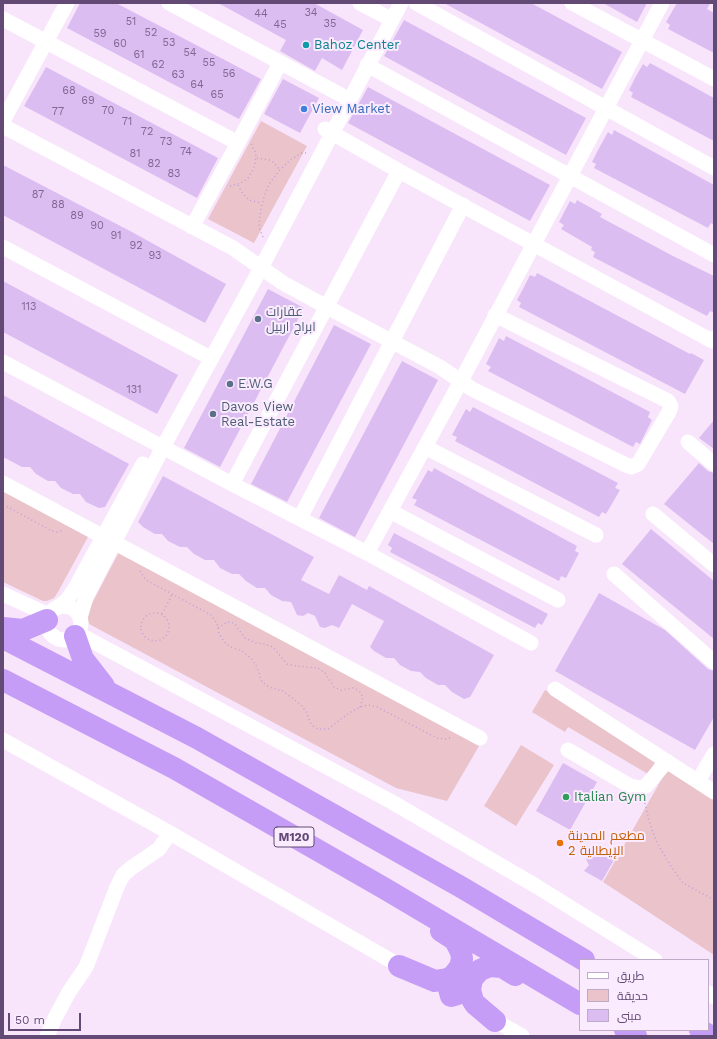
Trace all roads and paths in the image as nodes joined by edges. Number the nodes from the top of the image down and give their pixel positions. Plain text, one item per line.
1 (67, 3) edge
2 (169, 3) edge
3 (360, 3) edge
4 (401, 3) edge
5 (416, 3) edge
6 (572, 3) edge
7 (662, 3) edge
8 (386, 9) edge
9 (3, 19) edge
10 (642, 41) junction
11 (46, 42) junction
12 (280, 63) junction
13 (367, 65) junction
14 (714, 79) edge
15 (341, 95) junction
16 (606, 108) junction
17 (5, 113) edge
18 (3, 126) edge
19 (328, 131) junction
20 (240, 139) junction
21 (312, 153) junction
22 (256, 158) junction
23 (714, 168) edge
24 (280, 170) junction
25 (399, 171) junction
26 (569, 176) junction
27 (217, 182) junction
28 (238, 184) junction
29 (262, 203) junction
30 (463, 205) junction
31 (192, 227) junction
32 (265, 240) junction
33 (533, 244) junction
34 (3, 247) edge
35 (714, 256) edge
36 (257, 265) junction
37 (327, 307) junction
38 (495, 315) junction
39 (714, 338) edge
40 (392, 342) junction
41 (203, 354) junction
42 (3, 362) edge
43 (461, 381) junction
44 (688, 442) dead end
45 (159, 445) junction
46 (425, 448) junction
47 (714, 464) edge
48 (3, 483) edge
49 (232, 484) junction
50 (3, 505) edge
51 (390, 512) junction
52 (653, 514) dead end
53 (300, 518) junction
54 (73, 520) junction
55 (596, 535) dead end
56 (109, 539) junction
57 (367, 553) junction
58 (142, 557) junction
59 (714, 565) edge
60 (614, 574) dead end
61 (3, 594) edge
62 (173, 594) junction
63 (558, 600) dead end
64 (51, 614) junction
65 (162, 614) junction
66 (3, 628) edge
67 (218, 628) junction
68 (77, 629) junction
69 (3, 638) edge
70 (531, 643) dead end
71 (714, 662) edge
72 (3, 680) edge
73 (555, 689) dead end
74 (108, 692) junction
75 (360, 708) junction
76 (466, 730) junction
77 (480, 738) dead end
78 (3, 740) edge
79 (568, 750) dead end
80 (714, 754) edge
81 (667, 761) junction
82 (698, 781) junction
83 (714, 792) edge
84 (645, 803) dead end
85 (170, 833) junction
86 (382, 887) junction
87 (714, 900) edge
88 (582, 959) edge
89 (653, 959) edge
90 (399, 966) junction
91 (464, 978) junction
92 (451, 996) junction
93 (579, 1004) edge
94 (579, 1005) edge
95 (495, 1021) junction
96 (627, 1031) edge
97 (47, 1036) edge
98 (522, 1036) edge
99 (636, 1036) edge

1 - 11 street
2 - 12 street
3 - 8 street
4 - 13 street
5 - 16 street
6 - 10 street
7 - 10 street
8 - 15 street
9 - 11 street
10 - 14 street
10 - 16 street
11 - 17 street
11 - 20 street
12 - 15 street
12 - 20 street
13 - 19 street
13 - 26 street
15 - 19 street
16 - 23 street
16 - 26 street
18 - 31 street
19 - 21 street
19 - 25 street
19 - 36 street
20 - 22 path
20 - 27 street
21 - 24 path
21 - 32 street
22 - 24 path
22 - 28 path
24 - 29 path
25 - 30 street
25 - 37 street
26 - 33 street
26 - 35 street
27 - 28 path
27 - 31 street
28 - 29 path
29 - 32 path
30 - 33 street
30 - 40 street
31 - 36 street
32 - 36 street
33 - 38 street
33 - 39 street
34 - 41 street
36 - 37 street
36 - 41 street
36 - 45 street
37 - 40 street
37 - 49 street
38 - 43 street
38 - 43 street
40 - 43 street
40 - 53 street
41 - 45 street
42 - 45 street
43 - 46 street
44 - 47 street
45 - 49 street
45 - 56 street
46 - 51 street
46 - 55 street
48 - 54 street
49 - 53 street
50 - 54 path
51 - 57 street
51 - 63 street
52 - 59 street
53 - 57 street
54 - 56 street
56 - 58 street
56 - 64 street
56 - 68 street
57 - 70 street
58 - 62 path
58 - 76 street
60 - 71 street
61 - 64 street
62 - 65 path
62 - 67 path
64 - 66 highway
64 - 68 street
64 - 68 street
65 - 65 path
67 - 75 path
67 - 75 path
68 - 74 highway
68 - 89 street
69 - 74 highway
72 - 86 highway, M120
73 - 81 street
74 - 88 highway
75 - 76 path
76 - 77 street
78 - 85 street
79 - 81 street
80 - 82 street
81 - 82 street
82 - 83 street
84 - 87 path
85 - 90 street
85 - 97 street
86 - 91 highway
86 - 93 highway, M120
90 - 91 highway
90 - 92 street
91 - 92 highway
91 - 94 highway
91 - 95 highway
92 - 95 street
95 - 98 street
96 - 99 highway

